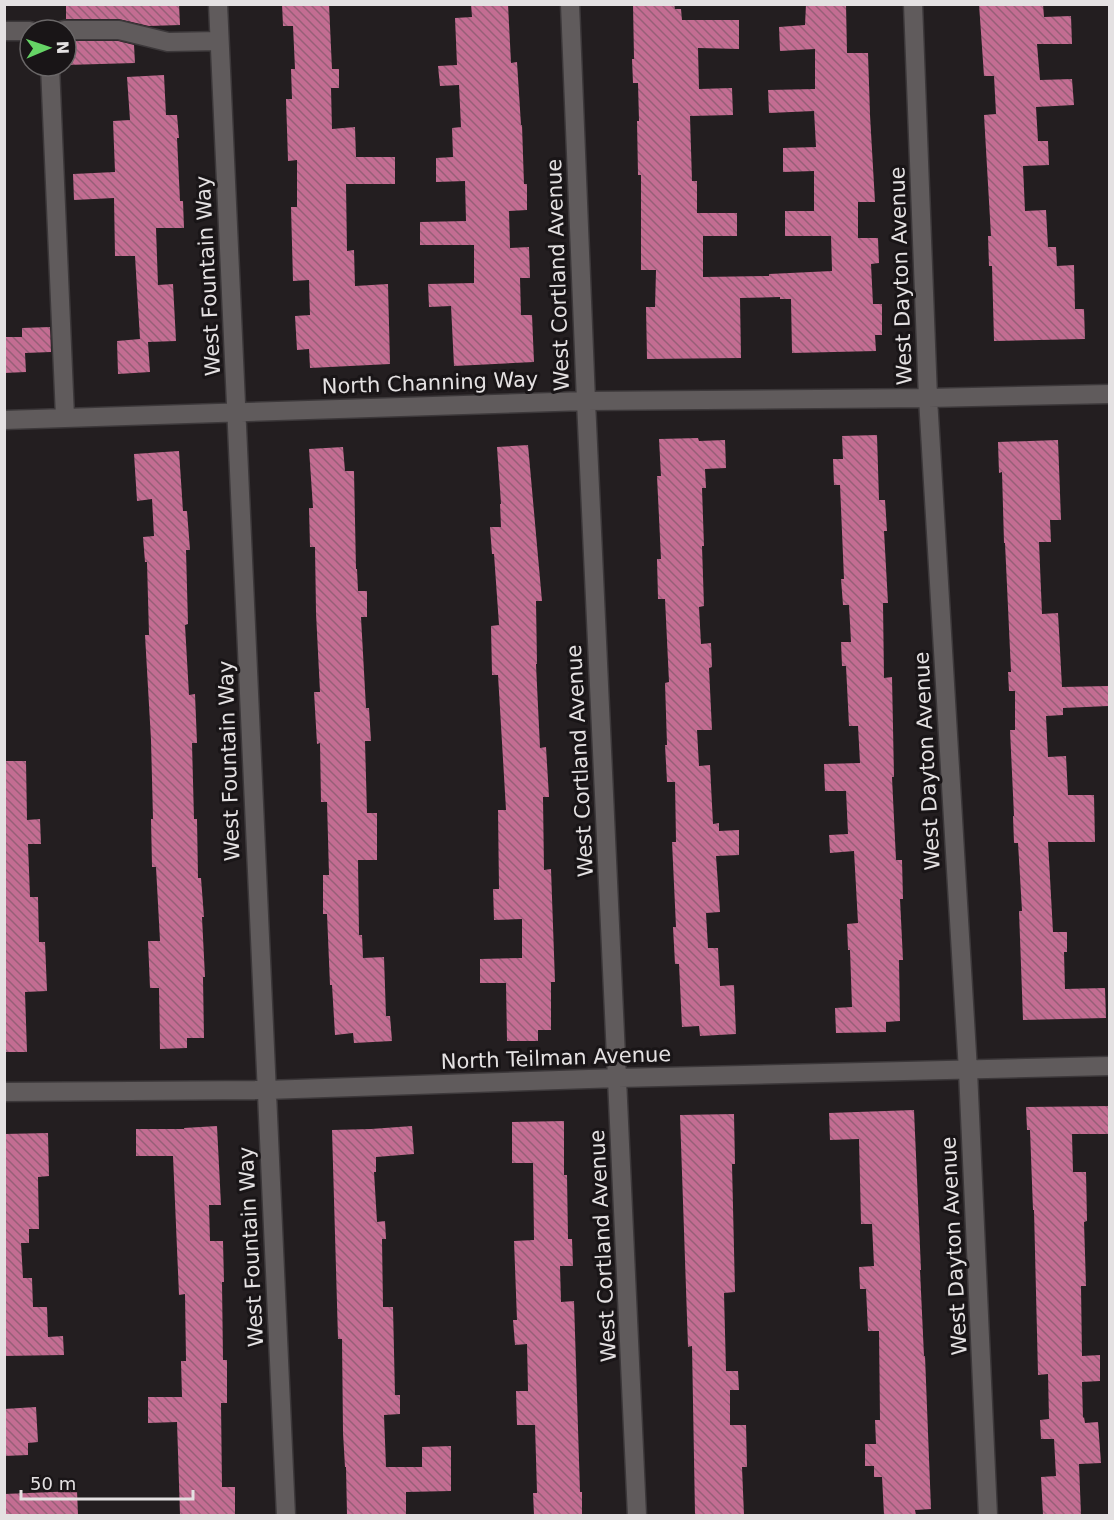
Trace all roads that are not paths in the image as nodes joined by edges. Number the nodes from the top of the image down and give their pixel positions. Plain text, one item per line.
1 (218, 4) edge
2 (570, 4) edge
3 (913, 4) edge
4 (78, 30) edge
5 (219, 41) junction
6 (51, 78) edge
7 (1110, 394) edge
8 (928, 398) junction
9 (586, 400) junction
10 (237, 412) junction
11 (66, 417) junction
12 (4, 420) edge
13 (1110, 1066) edge
14 (968, 1071) junction
15 (618, 1078) junction
16 (266, 1090) junction
17 (4, 1092) edge
18 (286, 1515) edge
19 (637, 1515) edge
20 (988, 1515) edge

1 - 5 street, West Fountain Way
2 - 9 street, West Cortland Avenue
3 - 8 street, West Dayton Avenue
4 - 5 street
5 - 10 street, West Fountain Way
6 - 11 street
7 - 8 street, North Channing Way
8 - 9 street, North Channing Way
8 - 14 street, West Dayton Avenue
9 - 10 street, North Channing Way
9 - 15 street, West Cortland Avenue
10 - 11 street, North Channing Way
10 - 16 street, West Fountain Way
11 - 12 street, North Channing Way
13 - 14 street, North Teilman Avenue
14 - 15 street, North Teilman Avenue
14 - 20 street, West Dayton Avenue
15 - 16 street, North Teilman Avenue
15 - 19 street, West Cortland Avenue
16 - 17 street, North Teilman Avenue
16 - 18 street, West Fountain Way

